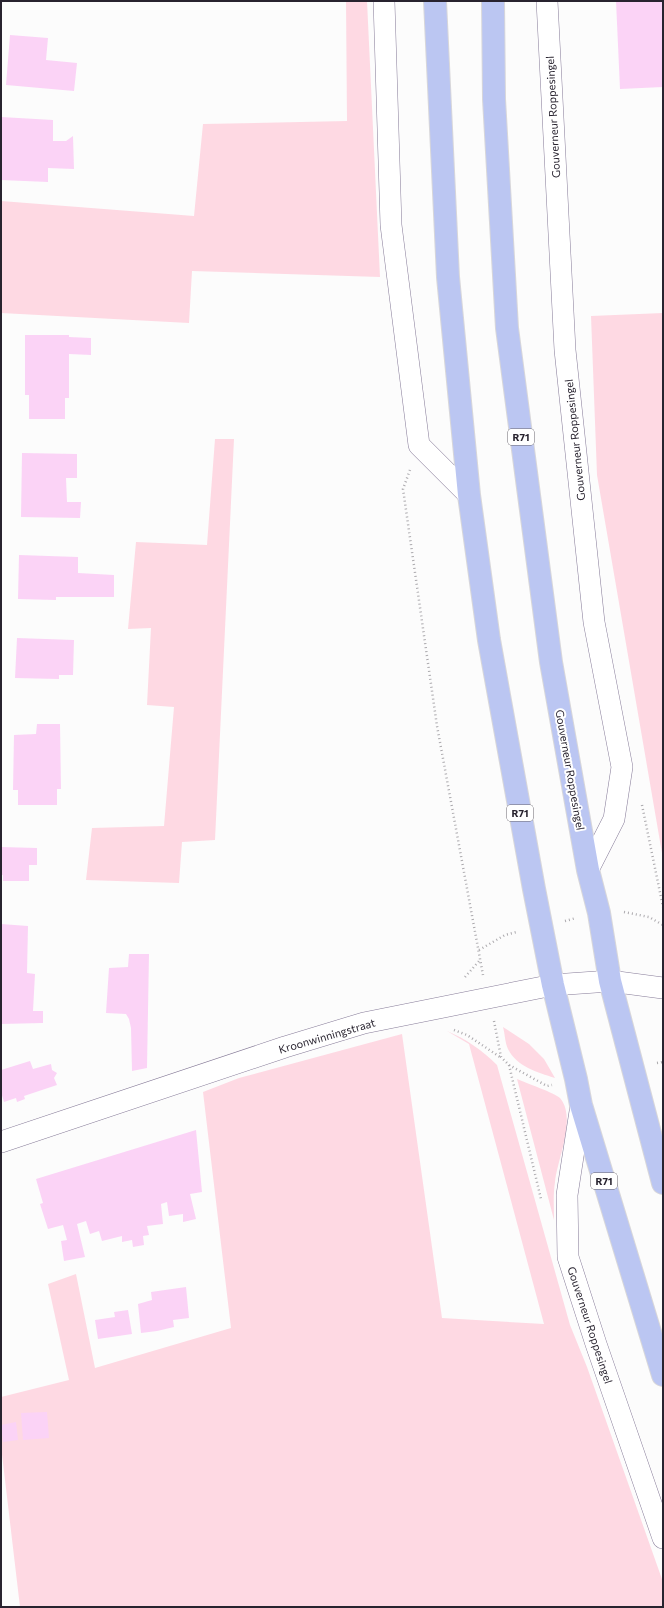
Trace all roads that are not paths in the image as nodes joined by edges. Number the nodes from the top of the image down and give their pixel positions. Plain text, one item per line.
1 (384, 1) edge
2 (435, 1) edge
3 (493, 1) edge
4 (547, 1) edge
5 (469, 495) junction
6 (588, 870) junction
7 (610, 981) junction
8 (553, 985) junction
9 (663, 988) edge
10 (581, 1104) junction
11 (1, 1142) edge
12 (663, 1183) edge
13 (663, 1375) edge
14 (663, 1538) edge

1 - 5 street
2 - 5 highway, Gouverneur Roppesingel / R71
3 - 6 highway, Gouverneur Roppesingel / R71
4 - 6 street, Gouverneur Roppesingel
5 - 8 highway, Gouverneur Roppesingel / R71
6 - 7 highway, Gouverneur Roppesingel / R71
7 - 8 street, Kroonwinningstraat
7 - 9 street, Kroonwinningstraat
7 - 12 highway, Gouverneur Roppesingel / R71
8 - 10 highway, Gouverneur Roppesingel / R71
8 - 11 street, Kroonwinningstraat
10 - 13 highway, Gouverneur Roppesingel / R71
10 - 14 street, Gouverneur Roppesingel

